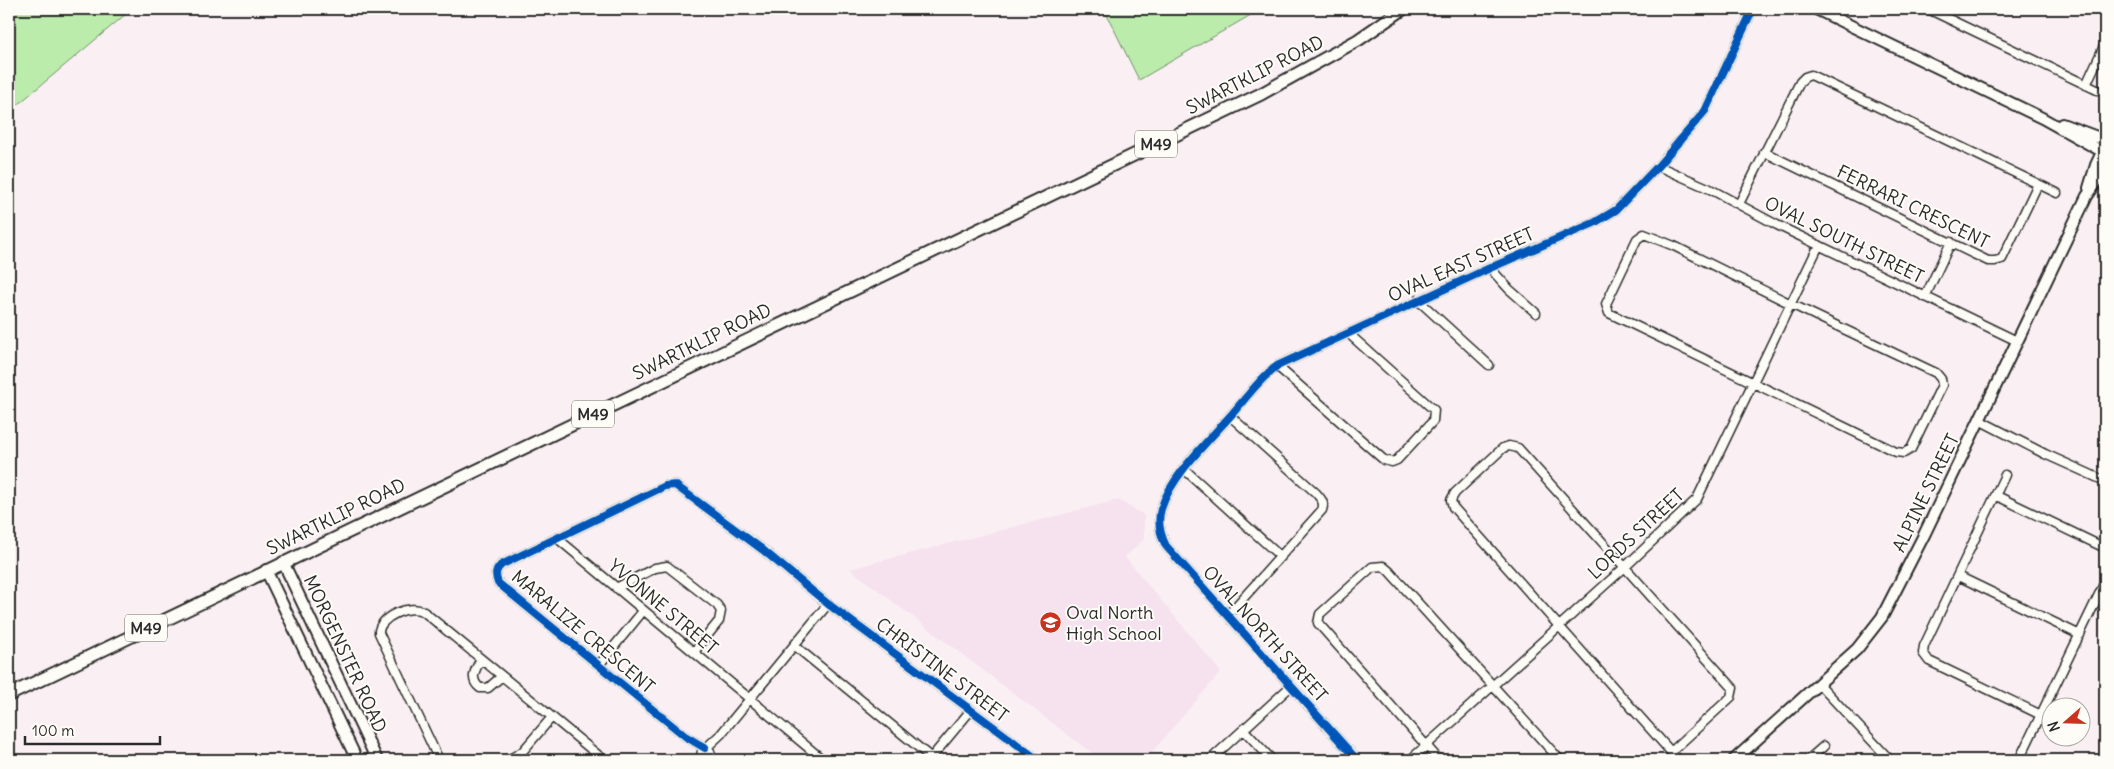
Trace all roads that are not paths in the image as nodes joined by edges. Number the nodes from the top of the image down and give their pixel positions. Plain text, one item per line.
1 (1403, 9) edge
2 (1753, 9) edge
3 (1816, 9) edge
4 (1928, 9) edge
5 (2105, 44) edge
6 (2086, 85) junction
7 (2097, 90) dead end
8 (2042, 118) junction
9 (2105, 140) edge
10 (2104, 150) edge
11 (1764, 152) junction
12 (1658, 166) junction
13 (2105, 170) edge
14 (2038, 184) junction
15 (2057, 193) dead end
16 (2087, 196) junction
17 (1739, 204) junction
18 (1951, 242) junction
19 (1818, 245) junction
20 (1490, 268) junction
21 (1925, 297) junction
22 (1418, 300) junction
23 (1791, 304) junction
24 (1536, 313) dead end
25 (1348, 333) junction
26 (2017, 341) junction
27 (1489, 365) dead end
28 (1278, 366) junction
29 (1751, 383) junction
30 (1230, 416) junction
31 (1979, 420) junction
32 (1184, 469) junction
33 (2005, 475) dead end
34 (2105, 481) edge
35 (1997, 496) junction
36 (1159, 524) joint
37 (557, 538) junction
38 (2105, 548) edge
39 (1281, 557) junction
40 (283, 562) junction
41 (1625, 567) junction
42 (266, 570) junction
43 (1958, 576) junction
44 (2105, 582) edge
45 (616, 588) junction
46 (828, 604) junction
47 (643, 611) junction
48 (1228, 615) junction
49 (1559, 626) junction
50 (2080, 635) junction
51 (795, 646) junction
52 (694, 652) junction
53 (480, 660) junction
54 (598, 665) junction
55 (501, 677) junction
56 (1819, 684) junction
57 (1291, 686) junction
58 (1492, 686) junction
59 (9, 695) edge
60 (750, 700) junction
61 (971, 710) junction
62 (2041, 716) junction
63 (552, 718) junction
64 (1244, 730) junction
65 (1426, 746) junction
66 (1824, 746) dead end
67 (1671, 752) junction
68 (706, 756) edge
69 (933, 759) edge
70 (357, 760) edge
71 (377, 760) edge
72 (439, 760) edge
73 (508, 760) edge
74 (604, 760) edge
75 (823, 760) edge
76 (1038, 760) edge
77 (1210, 760) edge
78 (1272, 760) edge
79 (1357, 760) edge
80 (1410, 760) edge
81 (1439, 760) edge
82 (1560, 760) edge
83 (1679, 760) edge
84 (1734, 760) edge
85 (1808, 760) edge
86 (1890, 760) edge
87 (2019, 760) edge

1 - 40 main road, SWARTKLIP ROAD / M49
2 - 12 street, OVAL EAST STREET
3 - 8 street
4 - 6 street
5 - 6 street
6 - 7 street
8 - 9 street
8 - 10 street
10 - 16 street, ALPINE STREET
11 - 14 street
11 - 17 street
11 - 18 street, FERRARI CRESCENT
12 - 17 street, OVAL SOUTH STREET
12 - 20 street, OVAL EAST STREET
13 - 16 street, ALPINE STREET
14 - 15 street
14 - 18 street, FERRARI CRESCENT
16 - 26 street, ALPINE STREET
17 - 19 street, OVAL SOUTH STREET
18 - 21 street
19 - 21 street, OVAL SOUTH STREET
19 - 23 street, LORDS STREET
20 - 22 street, OVAL EAST STREET
20 - 24 street
21 - 26 street, OVAL SOUTH STREET
22 - 25 street, OVAL EAST STREET
22 - 27 street
23 - 29 street, LORDS STREET
23 - 29 street
23 - 29 street
25 - 28 street, OVAL EAST STREET
25 - 28 street
26 - 31 street, ALPINE STREET
28 - 30 street, OVAL EAST STREET
29 - 41 street, LORDS STREET
30 - 32 street, OVAL EAST STREET
30 - 39 street
31 - 34 street
31 - 56 street, ALPINE STREET
32 - 36 street, OVAL EAST STREET
32 - 39 street
33 - 35 street
35 - 38 street
35 - 43 street
36 - 48 street, OVAL NORTH STREET
37 - 45 street, YVONNE STREET
37 - 46 street, MARALIZE CRESCENT
37 - 54 street, MARALIZE CRESCENT
39 - 48 street
40 - 42 main road, SWARTKLIP ROAD / M49
40 - 71 street, MORGENSTER ROAD
41 - 49 street, LORDS STREET
41 - 49 street
41 - 67 street
42 - 59 main road, SWARTKLIP ROAD / M49
42 - 70 street, MORGENSTER ROAD
43 - 50 street
43 - 62 street
44 - 50 street
45 - 47 street, YVONNE STREET
45 - 52 street
46 - 51 street
46 - 61 street, CHRISTINE STREET
47 - 52 street, YVONNE STREET
47 - 54 street
48 - 57 street, OVAL NORTH STREET
49 - 58 street, LORDS STREET
49 - 67 street
50 - 62 street
51 - 60 street
51 - 69 street
52 - 60 street, YVONNE STREET
53 - 55 street
53 - 55 street
53 - 72 street
54 - 68 street, MARALIZE CRESCENT
55 - 63 street
56 - 84 street, ALPINE STREET
56 - 86 street
57 - 64 street
57 - 79 street, OVAL NORTH STREET
58 - 65 street, LORDS STREET
58 - 65 street
58 - 82 street
60 - 68 street
60 - 75 street, YVONNE STREET
61 - 69 street
61 - 76 street, CHRISTINE STREET
62 - 87 street
63 - 73 street
63 - 74 street
64 - 77 street
64 - 78 street
65 - 80 street, LORDS STREET
65 - 81 street
66 - 85 street
67 - 83 street

